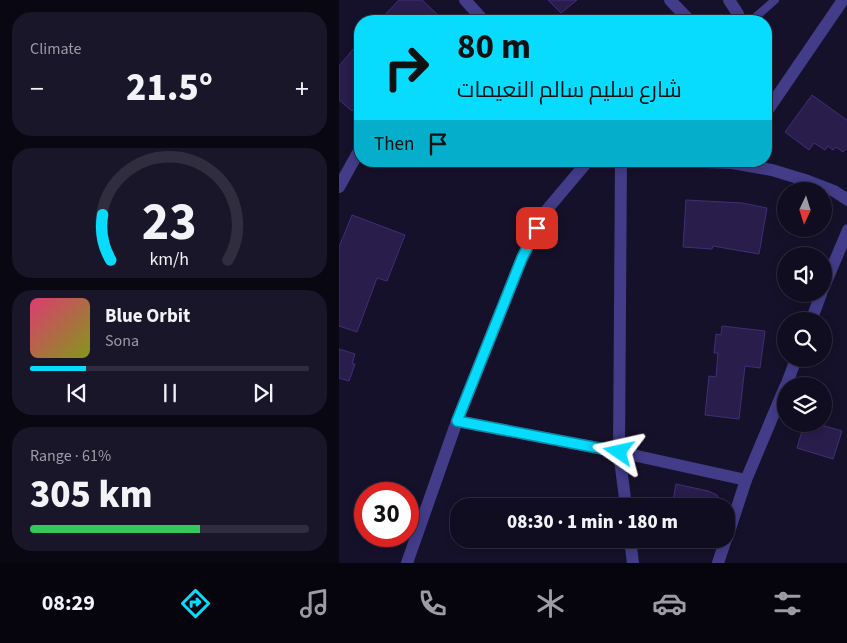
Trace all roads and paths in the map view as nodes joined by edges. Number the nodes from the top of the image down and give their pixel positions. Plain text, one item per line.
1 (465, 0) edge
2 (670, 0) edge
3 (729, 0) edge
4 (775, 0) edge
5 (843, 0) edge
6 (475, 15) edge
7 (684, 15) edge
8 (738, 15) edge
9 (758, 15) edge
10 (772, 104) edge
11 (354, 160) edge
12 (583, 167) edge
13 (621, 167) edge
14 (757, 167) edge
15 (339, 187) edge
16 (847, 200) edge
17 (847, 230) edge
18 (832, 267) edge
19 (777, 406) edge
20 (457, 421) junction
21 (619, 452) junction
22 (746, 480) junction
23 (625, 498) edge
24 (735, 512) edge
25 (631, 548) edge
26 (723, 548) edge
27 (407, 563) edge
28 (633, 563) edge
29 (718, 563) edge

1 - 6 street
2 - 7 street
3 - 8 street
4 - 9 lane
5 - 10 street
11 - 15 street
12 - 20 street
13 - 21 street
14 - 16 street
17 - 18 street
19 - 22 street
20 - 21 street
20 - 27 street
21 - 22 street
21 - 23 street
22 - 24 street
25 - 28 street
26 - 29 street

